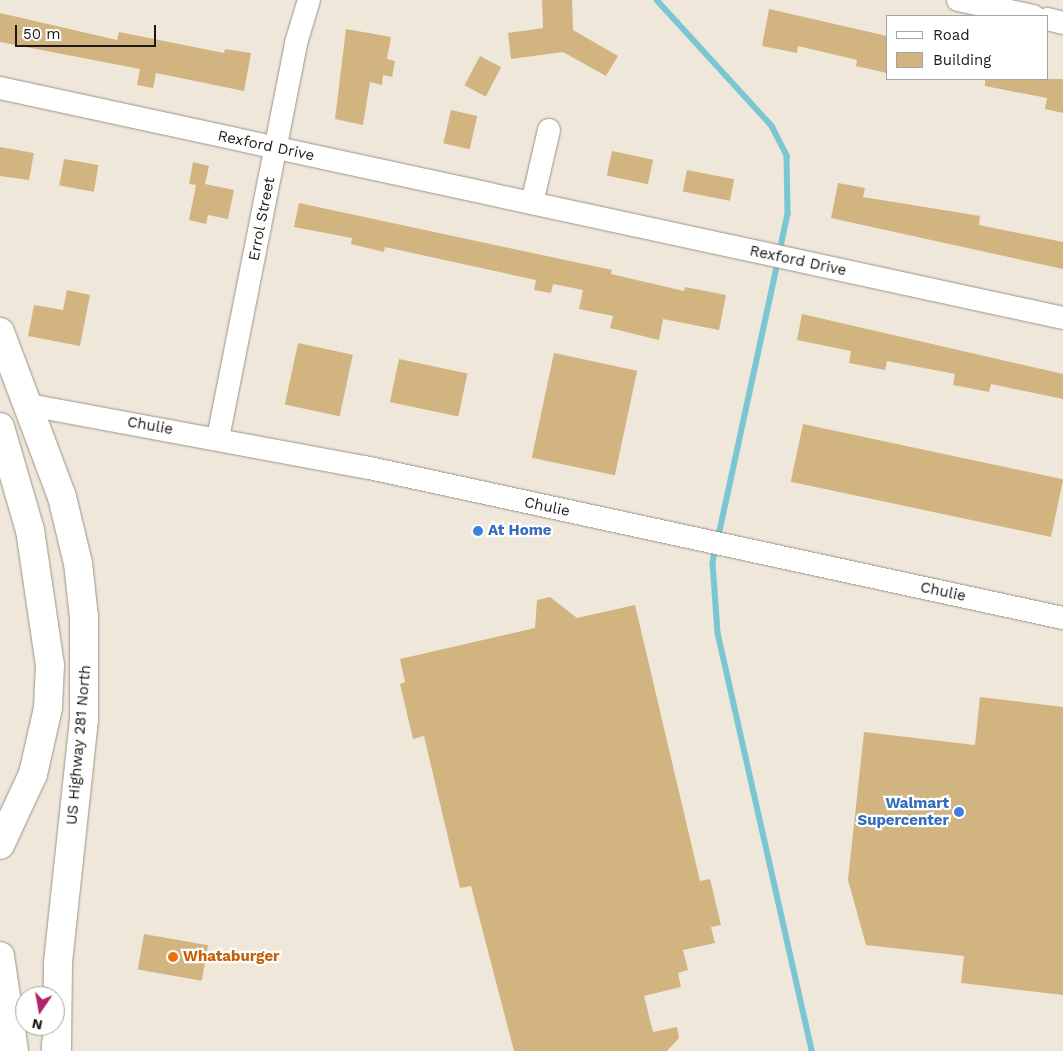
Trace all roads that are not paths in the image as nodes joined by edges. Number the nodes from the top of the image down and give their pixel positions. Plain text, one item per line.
1 (309, 0) edge
2 (958, 0) edge
3 (1028, 15) edge
4 (1048, 19) edge
5 (1063, 23) edge
6 (0, 88) edge
7 (549, 130) dead end
8 (277, 148) junction
9 (532, 203) junction
10 (1063, 318) edge
11 (0, 332) edge
12 (29, 405) junction
13 (0, 426) edge
14 (218, 438) junction
15 (1063, 618) edge
16 (0, 845) edge
17 (0, 956) edge
18 (56, 1049) edge
19 (14, 1051) edge

1 - 8 street, Errol Street
2 - 3 street
4 - 5 street
6 - 8 street, Rexford Drive
7 - 9 street
8 - 9 street, Rexford Drive
8 - 14 street, Errol Street
9 - 10 street, Rexford Drive
11 - 12 main road, US Highway 281 North
12 - 14 street, Chulie
12 - 18 main road, US Highway 281 North
13 - 16 main road
14 - 15 street, Chulie
17 - 19 main road

